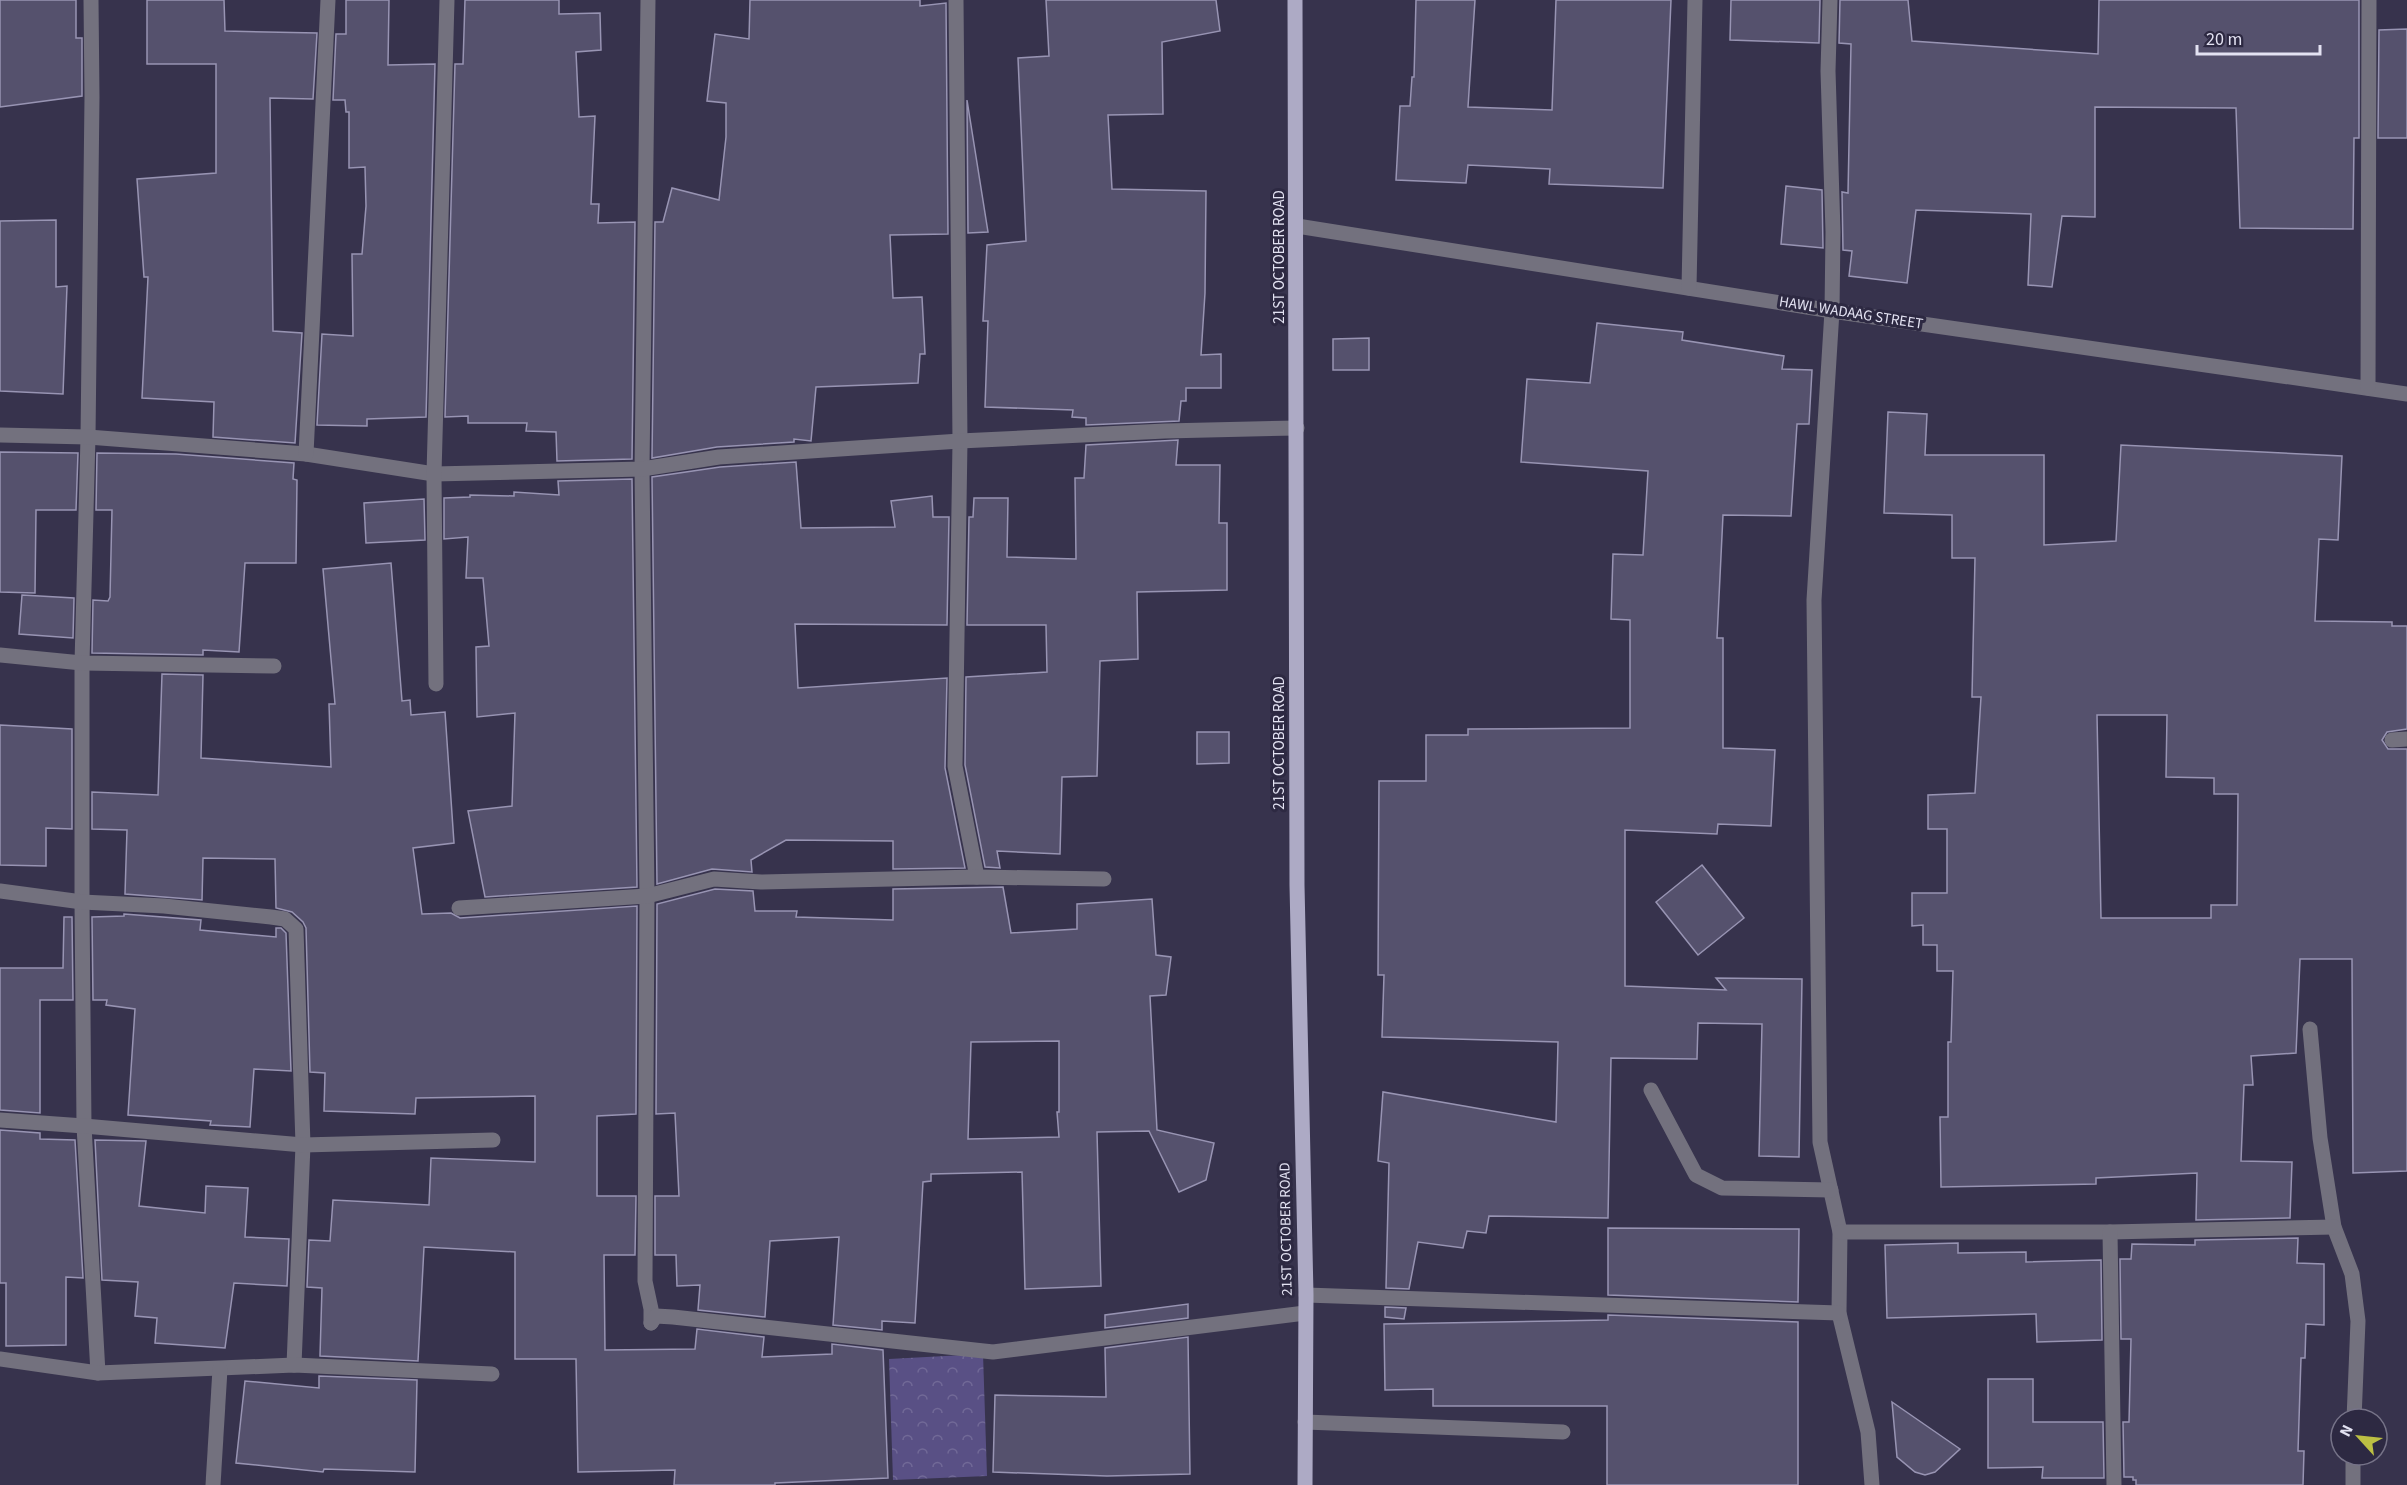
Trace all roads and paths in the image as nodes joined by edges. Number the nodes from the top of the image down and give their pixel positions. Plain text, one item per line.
1 (91, 0) edge
2 (328, 0) edge
3 (447, 0) edge
4 (648, 0) edge
5 (956, 0) edge
6 (1295, 0) edge
7 (1695, 0) edge
8 (1830, 0) edge
9 (2369, 0) edge
10 (1297, 226) junction
11 (1689, 288) junction
12 (1832, 311) junction
13 (2368, 388) junction
14 (2407, 394) edge
15 (1297, 428) junction
16 (0, 435) edge
17 (88, 437) junction
18 (960, 441) junction
19 (306, 454) junction
20 (642, 470) junction
21 (434, 474) junction
22 (0, 655) edge
23 (82, 663) junction
24 (274, 666) dead end
25 (436, 684) dead end
26 (977, 877) junction
27 (1104, 879) dead end
28 (0, 891) edge
29 (647, 896) junction
30 (82, 902) junction
31 (459, 908) dead end
32 (2310, 1029) dead end
33 (1652, 1090) dead end
34 (0, 1120) edge
35 (84, 1126) junction
36 (493, 1140) dead end
37 (303, 1145) junction
38 (1831, 1190) junction
39 (2334, 1227) junction
40 (1840, 1232) junction
41 (2110, 1232) junction
42 (1306, 1295) junction
43 (1305, 1313) junction
44 (1839, 1313) junction
45 (0, 1359) edge
46 (294, 1365) junction
47 (220, 1370) junction
48 (98, 1373) junction
49 (492, 1374) dead end
50 (2354, 1407) edge
51 (1305, 1422) junction
52 (1563, 1432) dead end
53 (2354, 1467) edge
54 (213, 1485) edge
55 (1305, 1485) edge
56 (1872, 1485) edge
57 (2114, 1485) edge
58 (2353, 1485) edge

1 - 17 street
2 - 19 street
3 - 21 street
4 - 20 street
5 - 18 street
6 - 10 main road, 21ST OCTOBER ROAD
7 - 11 street
8 - 12 street
9 - 13 street
10 - 11 street, HAWL WADAAG STREET
10 - 15 main road, 21ST OCTOBER ROAD
11 - 12 street, HAWL WADAAG STREET
12 - 13 street, HAWL WADAAG STREET
12 - 38 street
13 - 14 street, HAWL WADAAG STREET
15 - 18 street
15 - 42 main road, 21ST OCTOBER ROAD
16 - 17 street
17 - 19 street
17 - 23 street
18 - 20 street
18 - 26 street
19 - 21 street
20 - 21 street
20 - 29 street
21 - 25 street
22 - 23 street
23 - 24 street
23 - 30 street
26 - 27 street
26 - 29 street
28 - 30 street
29 - 31 street
29 - 43 street
30 - 35 street
30 - 37 street
32 - 39 street
33 - 38 street
34 - 35 street
35 - 37 street
35 - 48 street
36 - 37 street
37 - 46 street
38 - 40 street
39 - 41 street
39 - 50 street
40 - 41 street
40 - 44 street
41 - 57 street
42 - 43 main road, 21ST OCTOBER ROAD
42 - 44 street
43 - 51 main road, 21ST OCTOBER ROAD
44 - 56 street
45 - 48 street
46 - 47 street
46 - 49 street
47 - 48 street
47 - 54 street
51 - 52 street
51 - 55 main road, 21ST OCTOBER ROAD
53 - 58 street

